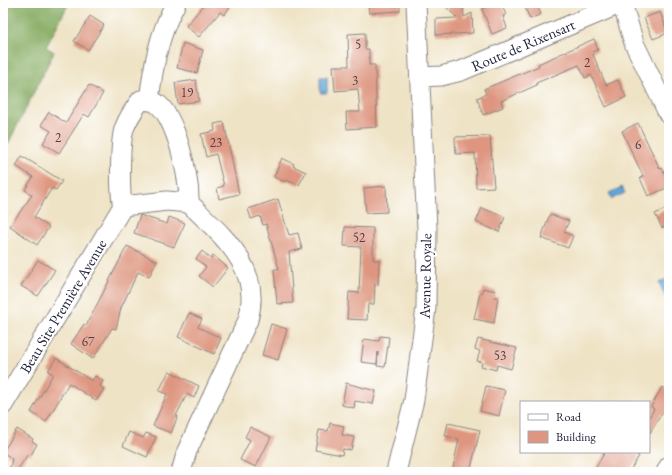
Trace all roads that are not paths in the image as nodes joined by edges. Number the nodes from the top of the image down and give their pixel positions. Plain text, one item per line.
1 (176, 3) edge
2 (416, 3) edge
3 (622, 3) edge
4 (420, 77) junction
5 (149, 101) junction
6 (669, 115) edge
7 (189, 203) junction
8 (123, 206) junction
9 (3, 405) edge
10 (669, 466) edge
11 (181, 472) edge
12 (396, 472) edge
13 (666, 472) edge

1 - 5 street
2 - 4 street, Avenue Royale
3 - 4 street, Route de Rixensart
3 - 6 street
4 - 12 street, Avenue Royale
5 - 7 street
5 - 8 street
7 - 8 street
7 - 11 street
8 - 9 street, Beau Site Première Avenue
10 - 13 street

